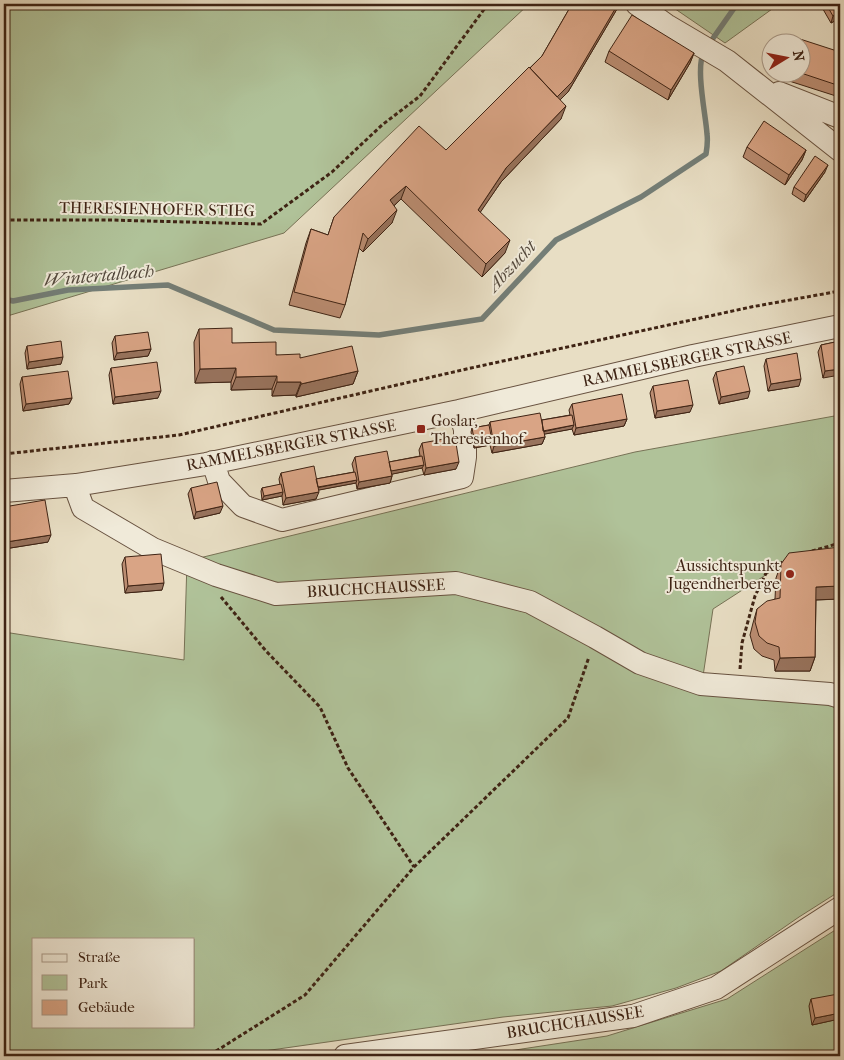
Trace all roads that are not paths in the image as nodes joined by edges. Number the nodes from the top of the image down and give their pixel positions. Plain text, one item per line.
1 (637, 4) edge
2 (755, 84) junction
3 (840, 117) edge
4 (840, 150) edge
5 (840, 326) edge
6 (459, 410) junction
7 (213, 462) junction
8 (76, 485) junction
9 (4, 491) edge
10 (840, 697) edge
11 (840, 908) edge
12 (345, 1056) edge

1 - 2 street
2 - 3 street
2 - 4 street
5 - 6 street, RAMMELSBERGER STRASSE
6 - 7 street, RAMMELSBERGER STRASSE
6 - 7 street
7 - 8 street, RAMMELSBERGER STRASSE
8 - 9 street, RAMMELSBERGER STRASSE
8 - 10 street, BRUCHCHAUSSEE
11 - 12 street, BRUCHCHAUSSEE

